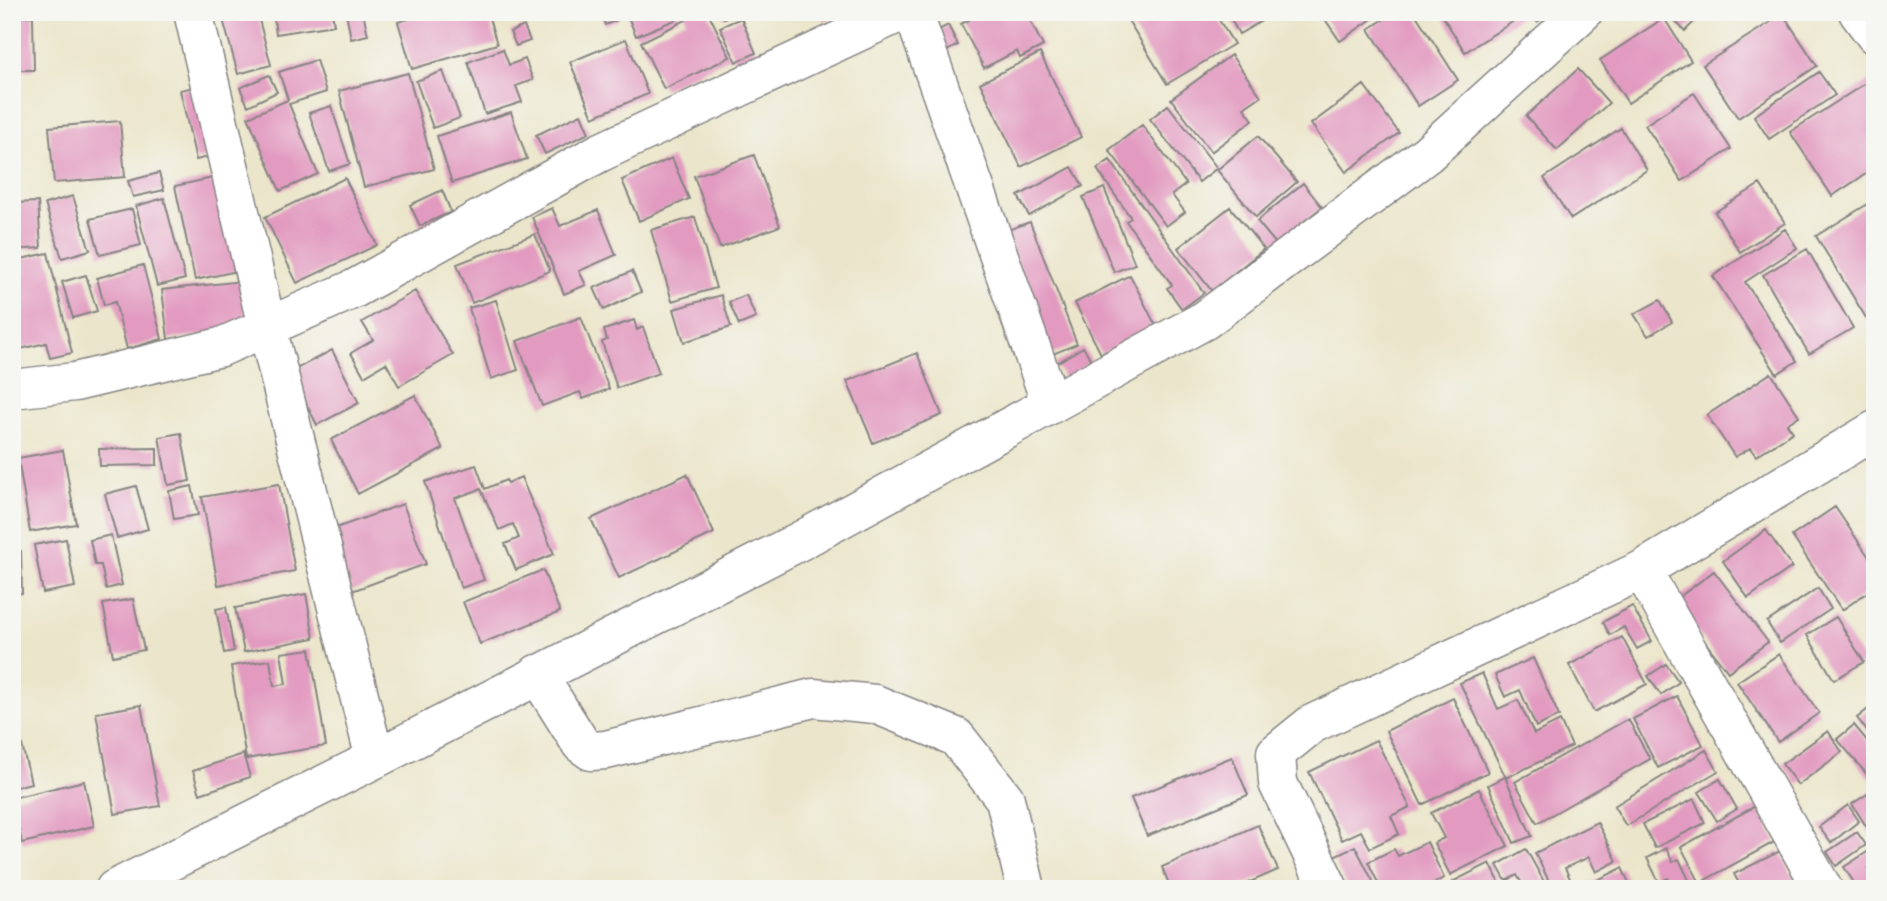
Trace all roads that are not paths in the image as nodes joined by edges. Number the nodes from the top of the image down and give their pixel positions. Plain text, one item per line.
1 (193, 12) edge
2 (901, 12) edge
3 (913, 12) edge
4 (1583, 12) edge
5 (1858, 12) edge
6 (1875, 35) edge
7 (267, 327) junction
8 (12, 389) edge
9 (1051, 404) junction
10 (1875, 430) edge
11 (1642, 570) junction
12 (537, 674) junction
13 (375, 759) junction
14 (115, 889) edge
15 (1026, 889) edge
16 (1329, 889) edge
17 (1823, 889) edge

1 - 7 street
2 - 7 street
3 - 9 street
4 - 9 street
5 - 6 street
7 - 8 street
7 - 13 street
9 - 12 street
10 - 11 street
11 - 16 street
11 - 17 street
12 - 13 street
12 - 15 street
13 - 14 street

